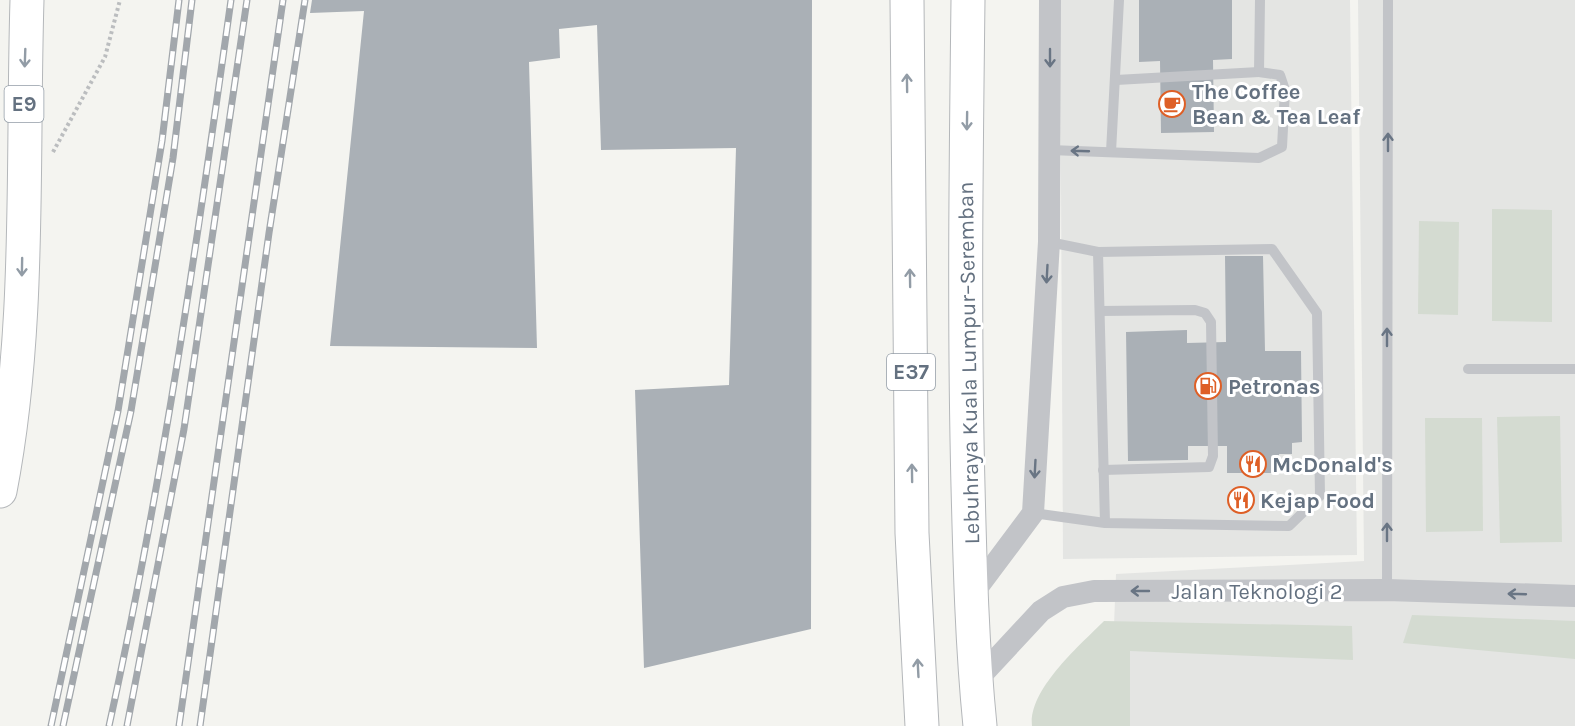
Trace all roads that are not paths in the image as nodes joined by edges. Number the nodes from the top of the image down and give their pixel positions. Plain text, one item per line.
1 (27, 0) edge
2 (968, 0) edge
3 (1050, 0) edge
4 (1119, 0) edge
5 (1260, 0) edge
6 (1388, 0) edge
7 (904, 6) edge
8 (1259, 72) junction
9 (1116, 80) junction
10 (1050, 150) junction
11 (1111, 152) junction
12 (1049, 242) junction
13 (1098, 252) junction
14 (1100, 312) junction
15 (1468, 369) dead end
16 (1575, 369) edge
17 (1103, 470) junction
18 (0, 491) edge
19 (1033, 513) junction
20 (1105, 523) junction
21 (1388, 590) junction
22 (971, 596) junction
23 (1575, 596) edge
24 (975, 682) junction
25 (922, 726) edge
26 (980, 726) edge

1 -> 18 highway, E9
2 -> 22 highway, Lebuhraya Kuala Lumpur–Seremban / E37
3 -> 10 street
4 - 9 lane
5 - 8 lane
21 -> 6 lane
25 -> 7 highway, E37
8 - 9 lane
8 - 11 lane
9 - 11 lane
11 -> 10 lane
10 - 12 street
12 - 13 lane
12 -> 19 street
13 - 14 lane
13 - 20 lane
14 - 17 lane
14 - 17 lane
15 - 16 lane
17 - 20 lane
19 - 20 lane
19 - 22 street
23 -> 21 street, Jalan Teknologi 2
21 -> 24 street, Jalan Teknologi 2
22 - 24 highway, Lebuhraya Kuala Lumpur–Seremban / E37
24 - 26 highway, Lebuhraya Kuala Lumpur–Seremban / E37

